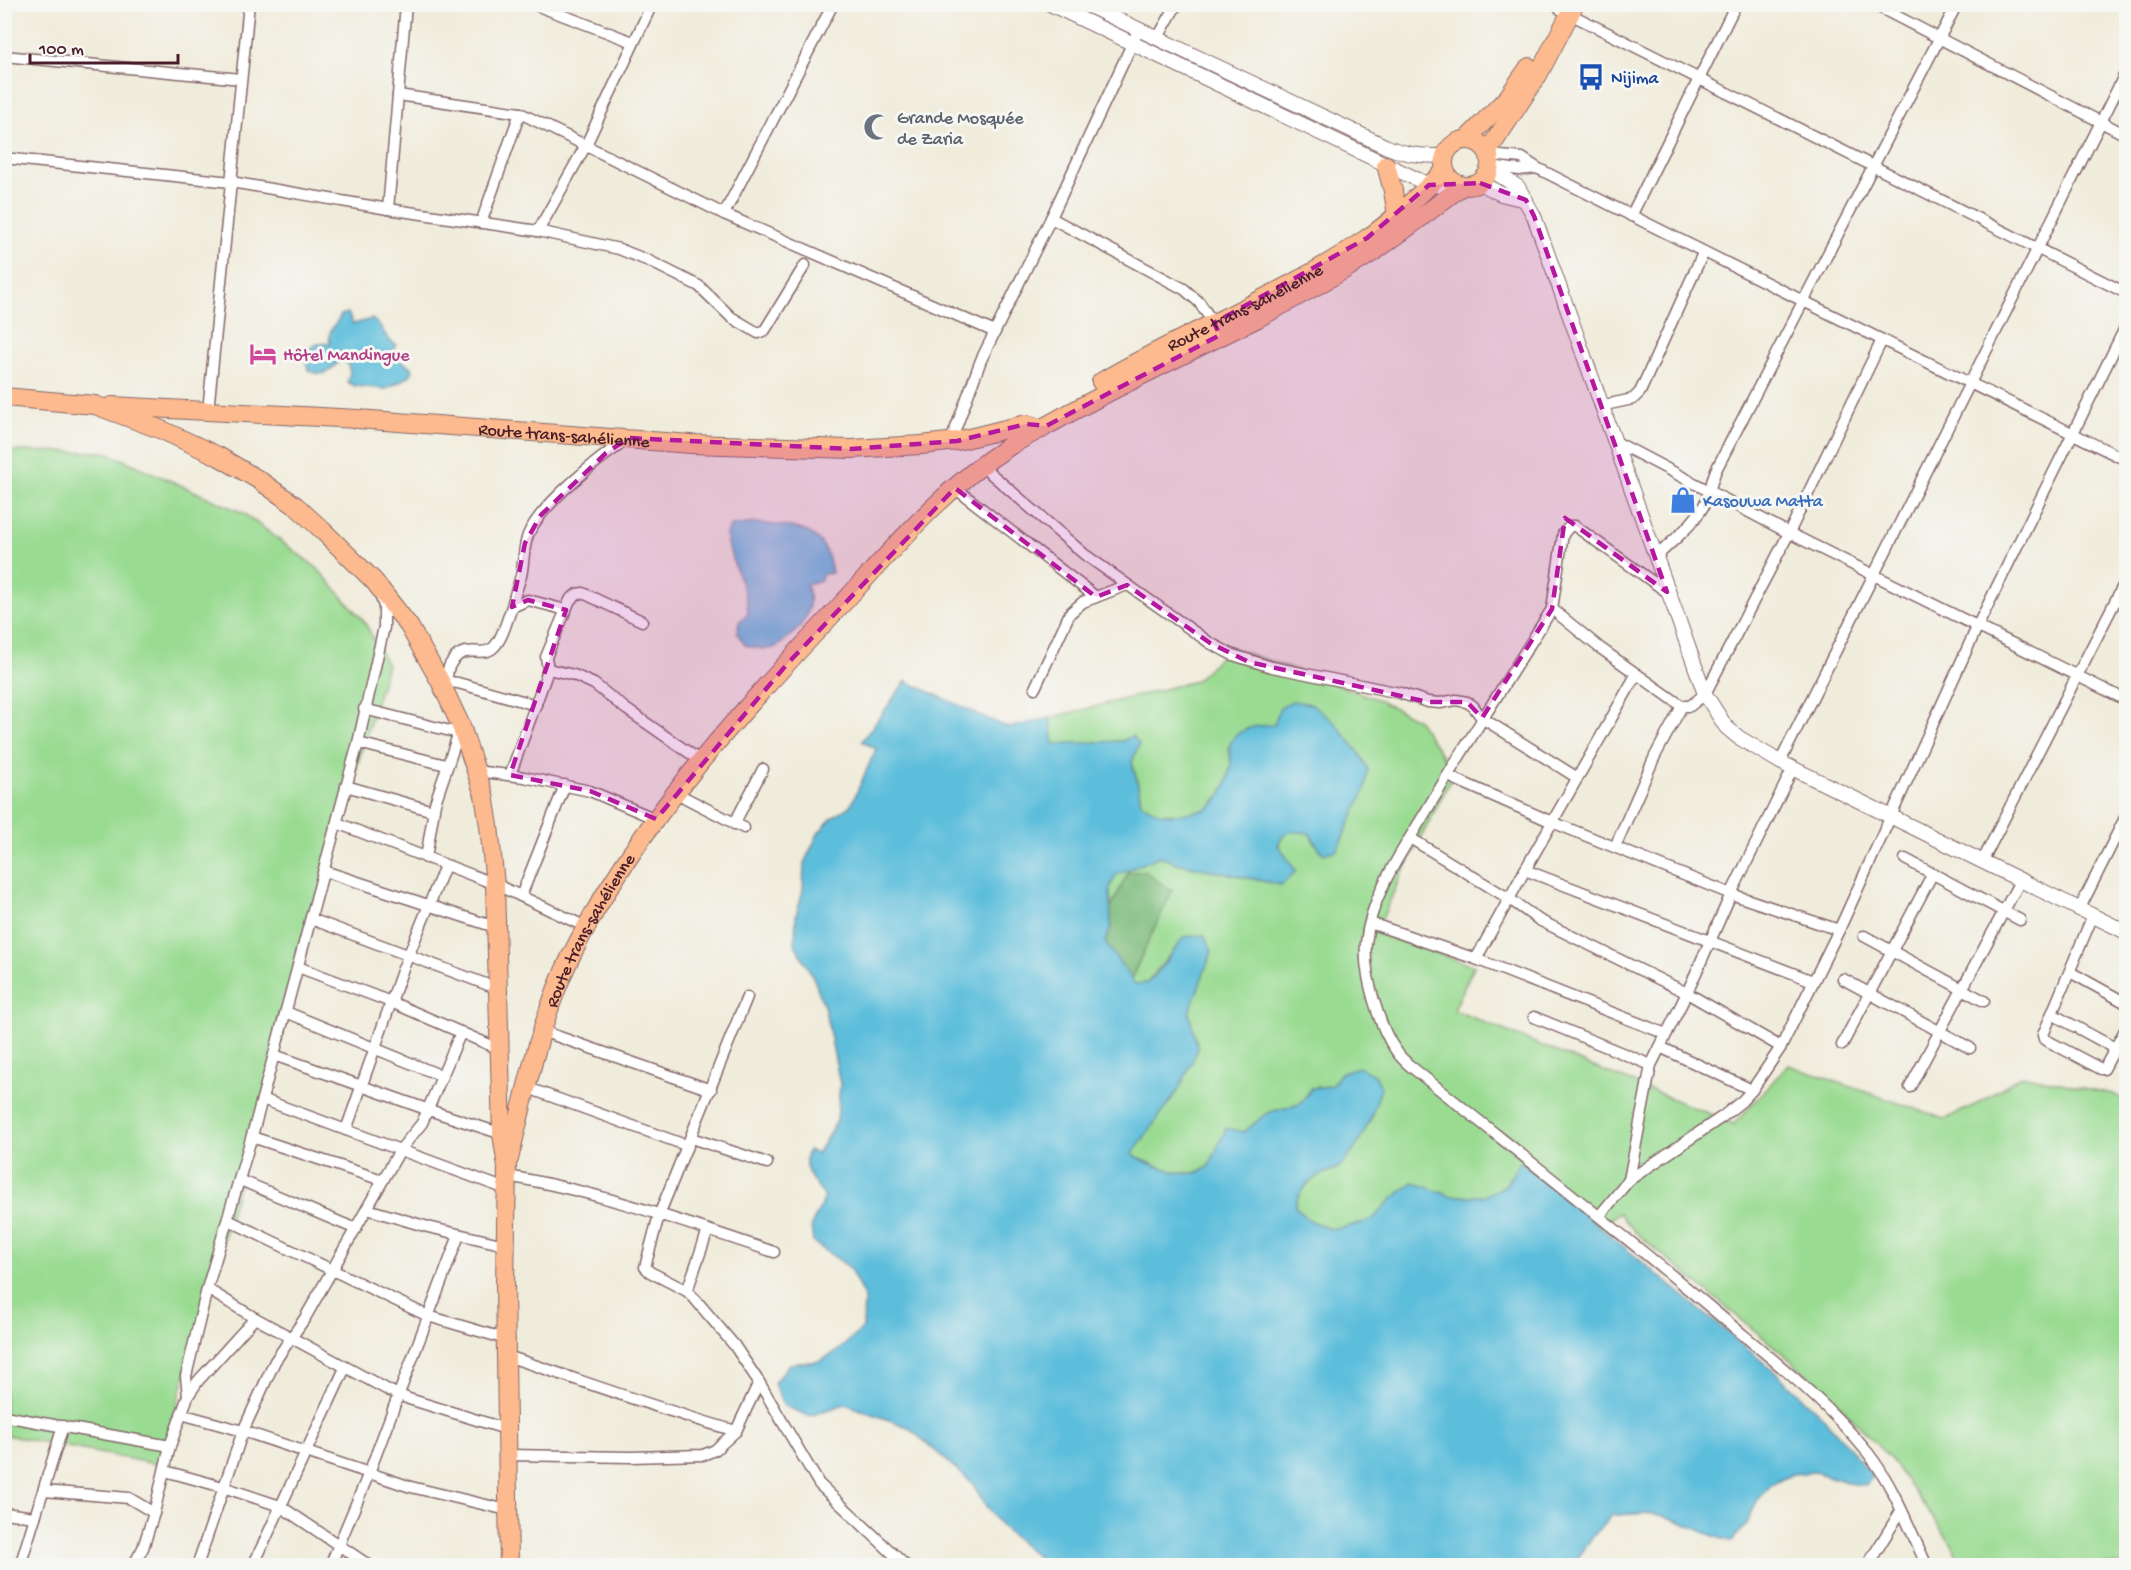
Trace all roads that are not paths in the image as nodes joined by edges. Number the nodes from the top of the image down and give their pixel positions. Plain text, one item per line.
1 (249, 4) edge
2 (406, 4) edge
3 (533, 4) edge
4 (652, 4) edge
5 (833, 4) edge
6 (1050, 4) edge
7 (1085, 4) edge
8 (1177, 4) edge
9 (1736, 4) edge
10 (1873, 4) edge
11 (1957, 4) edge
12 (1567, 8) edge
13 (1138, 31) junction
14 (1158, 39) junction
15 (1939, 40) junction
16 (633, 42) junction
17 (1132, 44) junction
18 (4, 56) edge
19 (2127, 72) edge
20 (1700, 78) junction
21 (241, 79) junction
22 (398, 95) junction
23 (520, 113) junction
24 (2101, 123) junction
25 (2127, 135) edge
26 (1467, 140) junction
27 (586, 145) junction
28 (4, 159) edge
29 (1445, 163) junction
30 (1386, 165) junction
31 (1874, 166) junction
32 (1483, 168) junction
33 (231, 182) junction
34 (1429, 185) junction
35 (388, 209) junction
36 (724, 214) junction
37 (1397, 215) junction
38 (1631, 216) junction
39 (1052, 218) junction
40 (481, 223) junction
41 (538, 231) junction
42 (2038, 249) junction
43 (1703, 253) junction
44 (805, 266) dead end
45 (2127, 293) edge
46 (1805, 300) junction
47 (2127, 326) edge
48 (1217, 329) junction
49 (995, 332) junction
50 (1882, 340) junction
51 (1970, 383) junction
52 (4, 397) edge
53 (95, 405) junction
54 (1600, 406) junction
55 (208, 411) junction
56 (1036, 427) junction
57 (2073, 434) junction
58 (629, 438) junction
59 (951, 441) junction
60 (1614, 441) junction
61 (2127, 460) edge
62 (982, 466) junction
63 (955, 488) junction
64 (1708, 491) junction
65 (1789, 533) junction
66 (1656, 556) junction
67 (1875, 574) junction
68 (2127, 580) edge
69 (374, 581) junction
70 (1127, 585) junction
71 (1667, 592) junction
72 (1096, 597) junction
73 (512, 607) junction
74 (1552, 609) junction
75 (566, 610) junction
76 (642, 621) dead end
77 (1978, 625) junction
78 (548, 669) junction
79 (1636, 675) junction
80 (2078, 675) junction
81 (444, 681) junction
82 (1035, 688) dead end
83 (1705, 694) junction
84 (2127, 700) edge
85 (536, 705) junction
86 (1682, 706) junction
87 (364, 709) junction
88 (1482, 718) junction
89 (459, 729) junction
90 (358, 743) junction
91 (701, 760) junction
92 (446, 765) junction
93 (1786, 765) junction
94 (763, 769) dead end
95 (477, 771) junction
96 (510, 775) junction
97 (1448, 776) junction
98 (1576, 777) junction
99 (566, 785) junction
100 (346, 786) junction
101 (676, 793) junction
102 (433, 811) junction
103 (1892, 815) junction
104 (2127, 816) edge
105 (656, 819) junction
106 (1552, 822) junction
107 (337, 823) junction
108 (1410, 838) junction
109 (1615, 847) junction
110 (426, 858) junction
111 (1905, 859) dead end
112 (1983, 860) junction
113 (445, 866) junction
114 (1525, 870) junction
115 (324, 871) junction
116 (1933, 873) junction
117 (2021, 879) junction
118 (495, 884) junction
119 (1731, 894) junction
120 (521, 896) junction
121 (1508, 898) junction
122 (428, 906) junction
123 (2080, 908) junction
124 (2004, 911) junction
125 (2093, 915) junction
126 (311, 919) junction
127 (2020, 920) dead end
128 (1370, 923) junction
129 (495, 927) junction
130 (586, 927) junction
131 (1839, 930) junction
132 (2127, 932) edge
133 (1864, 936) dead end
134 (1710, 942) junction
135 (1891, 950) junction
136 (408, 957) junction
137 (1476, 959) junction
138 (298, 968) junction
139 (2070, 972) junction
140 (1843, 979) dead end
141 (1813, 981) junction
142 (499, 989) junction
143 (1962, 990) junction
144 (1687, 993) junction
145 (1868, 993) junction
146 (747, 997) dead end
147 (1984, 1001) dead end
148 (391, 1002) junction
149 (2127, 1003) edge
150 (286, 1012) junction
151 (2052, 1014) junction
152 (1534, 1017) dead end
153 (2127, 1028) edge
154 (542, 1031) junction
155 (461, 1032) junction
156 (1939, 1032) junction
157 (1666, 1034) junction
158 (1842, 1045) dead end
159 (1660, 1047) junction
160 (1781, 1047) junction
161 (1970, 1048) dead end
162 (373, 1049) junction
163 (499, 1049) junction
164 (2121, 1051) edge
165 (274, 1054) junction
166 (1651, 1065) junction
167 (442, 1077) junction
168 (360, 1086) junction
169 (1910, 1087) dead end
170 (528, 1088) junction
171 (711, 1090) junction
172 (1752, 1090) junction
173 (262, 1099) junction
174 (429, 1110) junction
175 (346, 1130) junction
176 (502, 1134) junction
177 (252, 1137) junction
178 (689, 1142) junction
179 (400, 1150) junction
180 (766, 1163) dead end
181 (506, 1177) junction
182 (240, 1180) junction
183 (382, 1180) junction
184 (1629, 1180) junction
185 (367, 1209) junction
186 (660, 1215) junction
187 (1600, 1215) junction
188 (228, 1220) junction
189 (356, 1229) junction
190 (708, 1230) junction
191 (459, 1235) junction
192 (505, 1245) junction
193 (774, 1252) dead end
194 (332, 1271) junction
195 (207, 1289) junction
196 (687, 1291) junction
197 (428, 1316) junction
198 (255, 1318) junction
199 (292, 1338) junction
200 (506, 1348) junction
201 (345, 1368) junction
202 (759, 1382) junction
203 (398, 1394) junction
204 (188, 1396) junction
205 (181, 1414) junction
206 (4, 1416) edge
207 (63, 1426) junction
208 (506, 1429) junction
209 (243, 1431) junction
210 (736, 1431) junction
211 (170, 1446) junction
212 (305, 1451) junction
213 (507, 1455) junction
214 (165, 1471) junction
215 (369, 1473) junction
216 (223, 1487) junction
217 (44, 1491) junction
218 (280, 1506) junction
219 (507, 1510) junction
220 (1901, 1511) junction
221 (4, 1513) edge
222 (154, 1513) junction
223 (35, 1517) junction
224 (338, 1545) junction
225 (20, 1566) edge
226 (133, 1566) edge
227 (197, 1566) edge
228 (253, 1566) edge
229 (330, 1566) edge
230 (370, 1566) edge
231 (509, 1566) edge
232 (906, 1566) edge
233 (1867, 1566) edge
234 (1927, 1566) edge

1 - 21 street
2 - 22 street
3 - 16 street
4 - 16 street
5 - 36 street
6 - 17 street
7 - 13 street
8 - 14 street
9 - 20 street
10 - 15 street
11 - 15 street
12 - 20 street
12 - 26 highway, Route trans-sahélienne
12 - 32 highway, Route trans-sahélienne
13 - 14 street
13 - 17 street
14 - 29 street
15 - 24 street
15 - 31 street
16 - 27 street
17 - 30 street
17 - 39 street
18 - 21 street
19 - 24 street
20 - 31 street
20 - 38 street
21 - 33 street
22 - 23 street
22 - 35 street
23 - 27 street
23 - 40 street
24 - 25 street
24 - 42 street
26 - 29 highway, Route trans-sahélienne
26 - 32 highway
27 - 36 street
27 - 41 street
28 - 33 street
29 - 32 highway
29 - 34 highway, Route trans-sahélienne
30 - 34 street
30 - 37 highway
31 - 42 street
31 - 46 street
32 - 34 street
32 - 38 street
32 - 48 highway, Route trans-sahélienne
32 - 54 street
33 - 35 street
33 - 55 street
34 - 37 highway, Route trans-sahélienne
35 - 40 street
36 - 49 street
37 - 48 highway, Route trans-sahélienne
38 - 43 street
39 - 48 street
39 - 49 street
40 - 41 street
41 - 44 street
42 - 45 street
42 - 51 street
43 - 46 street
43 - 54 street
46 - 50 street
46 - 64 street
47 - 57 street
48 - 56 highway, Route trans-sahélienne
49 - 59 street
50 - 51 street
50 - 65 street
51 - 57 street
51 - 67 street
52 - 53 highway
53 - 55 highway, Route trans-sahélienne
53 - 69 highway
54 - 60 street
55 - 58 highway, Route trans-sahélienne
56 - 59 highway, Route trans-sahélienne
56 - 62 highway, Route trans-sahélienne
57 - 61 street
57 - 77 street
58 - 59 highway, Route trans-sahélienne
58 - 73 street
60 - 64 street
60 - 66 street
62 - 63 highway, Route trans-sahélienne
62 - 70 street
63 - 72 street
63 - 91 highway, Route trans-sahélienne
64 - 65 street
64 - 66 street
65 - 67 street
65 - 83 street
66 - 71 street
67 - 77 street
67 - 93 street
68 - 80 street
69 - 81 highway
69 - 87 street
70 - 72 street
70 - 88 street
71 - 74 street
71 - 83 street
72 - 82 street
73 - 75 street
73 - 81 street
74 - 79 street
74 - 88 street
75 - 76 street
75 - 78 street
77 - 80 street
77 - 103 street
78 - 85 street
78 - 91 street
79 - 86 street
79 - 98 street
80 - 84 street
80 - 112 street
81 - 85 street
81 - 89 highway
83 - 86 street
83 - 93 street
85 - 96 street
86 - 109 street
87 - 89 street
87 - 90 street
88 - 97 street
88 - 98 street
89 - 92 street
89 - 95 highway
90 - 92 street
90 - 100 street
91 - 101 highway, Route trans-sahélienne
92 - 102 street
93 - 103 street
93 - 119 street
94 - 101 street
95 - 96 street
95 - 118 highway
96 - 99 street
97 - 106 street
97 - 108 street
98 - 106 street
99 - 105 street
99 - 120 street
100 - 102 street
100 - 107 street
101 - 105 highway, Route trans-sahélienne
102 - 110 street
103 - 112 street
103 - 131 street
104 - 123 street
105 - 130 highway, Route trans-sahélienne
106 - 109 street
106 - 114 street
107 - 110 street
107 - 115 street
108 - 121 street
108 - 128 street
109 - 119 street
110 - 113 street
111 - 116 street
112 - 117 street
113 - 118 street
113 - 122 street
114 - 121 street
114 - 134 street
115 - 122 street
115 - 126 street
116 - 124 street
116 - 135 street
117 - 123 street
117 - 124 street
118 - 120 street
118 - 129 highway
119 - 131 street
119 - 134 street
120 - 130 street
121 - 137 street
121 - 144 street
122 - 129 street
122 - 136 street
123 - 125 street
124 - 127 street
124 - 143 street
125 - 132 street
125 - 139 street
126 - 136 street
126 - 138 street
128 - 137 street
128 - 187 street
129 - 142 highway
130 - 154 highway, Route trans-sahélienne
131 - 141 street
133 - 135 street
134 - 141 street
134 - 144 street
135 - 143 street
135 - 145 street
136 - 142 street
136 - 148 street
137 - 157 street
138 - 148 street
138 - 150 street
139 - 149 street
139 - 151 street
140 - 145 street
141 - 160 street
142 - 163 highway
143 - 147 street
143 - 156 street
144 - 157 street
144 - 160 street
145 - 156 street
145 - 158 street
146 - 171 street
148 - 155 street
148 - 162 street
150 - 162 street
150 - 165 street
151 - 164 street
151 - 164 street
152 - 166 street
153 - 164 street
154 - 170 highway, Route trans-sahélienne
154 - 171 street
155 - 163 street
155 - 167 street
156 - 161 street
156 - 169 street
157 - 159 street
159 - 166 street
159 - 172 street
160 - 172 street
162 - 167 street
162 - 168 street
163 - 176 highway
165 - 168 street
165 - 173 street
166 - 184 street
167 - 174 street
168 - 174 street
168 - 175 street
170 - 178 street
170 - 181 highway, Route trans-sahélienne
171 - 178 street
172 - 184 street
173 - 175 street
173 - 177 street
174 - 176 street
174 - 179 street
175 - 179 street
176 - 181 highway
177 - 182 street
177 - 183 street
178 - 180 street
178 - 186 street
179 - 181 street
179 - 183 street
181 - 186 street
181 - 192 highway
182 - 188 street
182 - 189 street
183 - 185 street
184 - 187 street
185 - 189 street
185 - 191 street
186 - 190 street
186 - 196 street
187 - 220 street
188 - 194 street
188 - 195 street
189 - 194 street
190 - 193 street
190 - 196 street
191 - 192 street
191 - 197 street
192 - 200 highway
194 - 197 street
194 - 199 street
195 - 198 street
195 - 204 street
196 - 202 street
197 - 200 street
197 - 203 street
198 - 199 street
198 - 204 street
199 - 201 street
199 - 209 street
200 - 208 highway
200 - 210 street
201 - 203 street
201 - 212 street
202 - 210 street
202 - 232 street
203 - 208 street
203 - 215 street
204 - 205 street
205 - 209 street
205 - 211 street
206 - 207 street
207 - 211 street
207 - 217 street
208 - 213 highway
209 - 212 street
209 - 216 street
210 - 213 street
211 - 214 street
212 - 215 street
212 - 218 street
213 - 219 highway
214 - 216 street
214 - 222 street
215 - 219 street
215 - 224 street
216 - 218 street
216 - 227 street
217 - 222 street
217 - 223 street
218 - 224 street
218 - 228 street
219 - 231 highway
220 - 233 street
220 - 234 street
221 - 223 street
222 - 226 street
223 - 225 street
224 - 229 street
224 - 230 street

